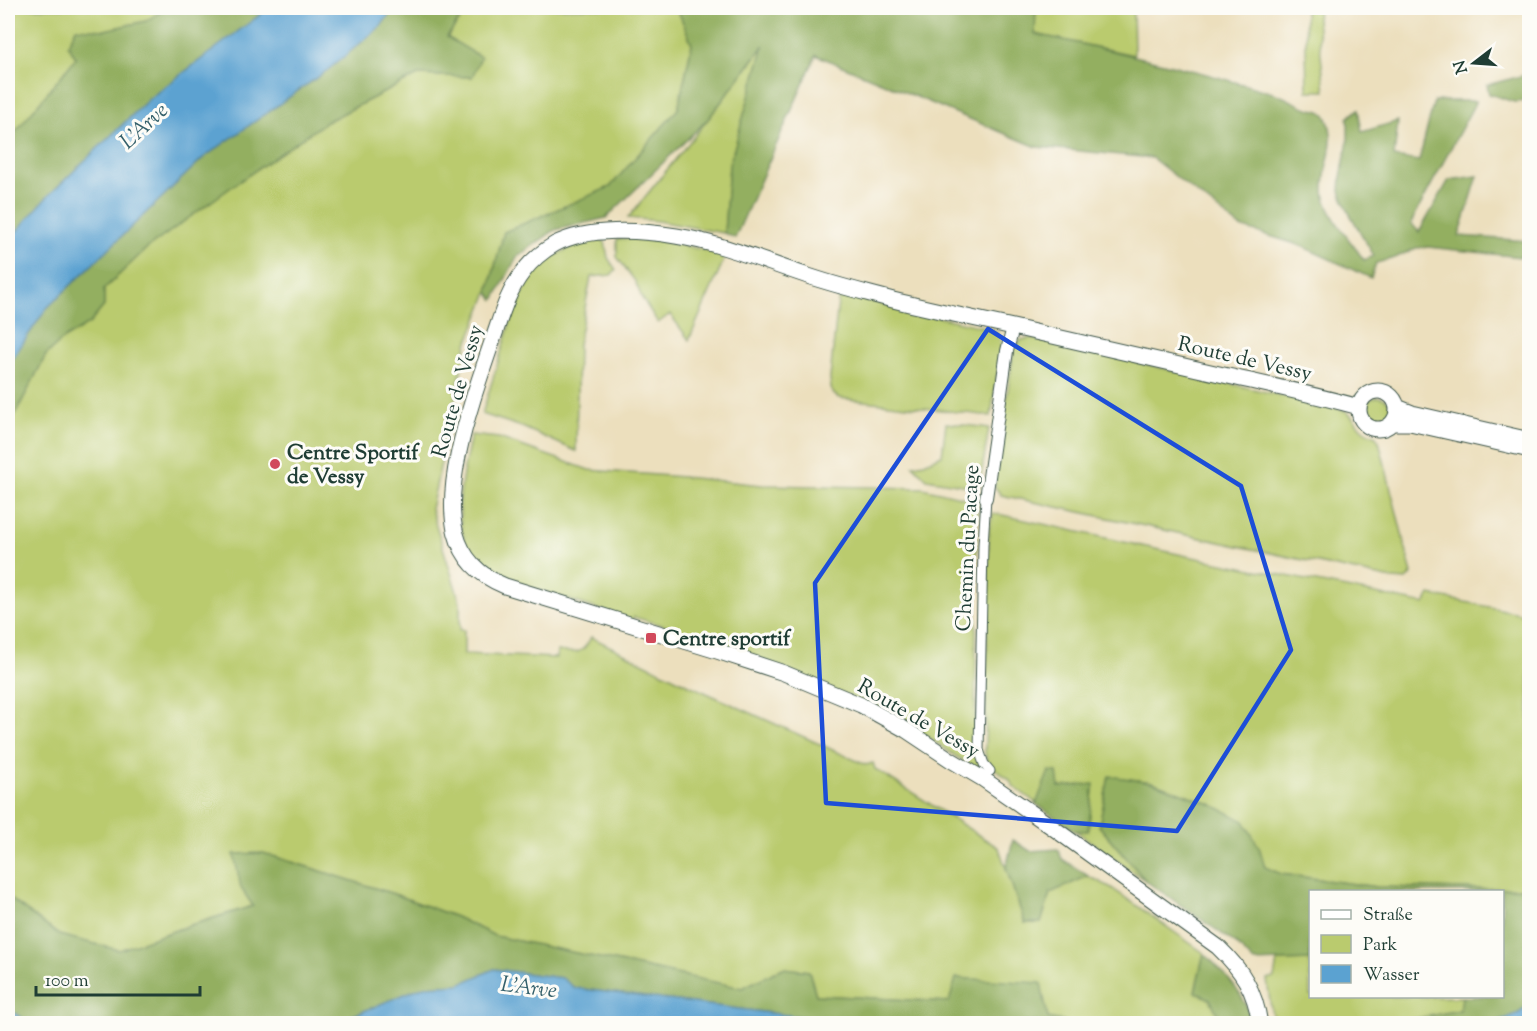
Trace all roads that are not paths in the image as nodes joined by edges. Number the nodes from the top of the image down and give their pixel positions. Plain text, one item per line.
1 (1013, 327) junction
2 (1396, 406) junction
3 (1359, 407) junction
4 (1392, 423) junction
5 (1530, 440) edge
6 (1530, 450) edge
7 (986, 498) joint
8 (990, 771) dead end
9 (1260, 1023) edge

1 - 3 street, Route de Vessy
1 - 7 street, Chemin du Pacage
1 - 9 street, Route de Vessy
2 - 3 street
2 - 4 street
2 - 5 street
3 - 4 street
4 - 6 street
7 - 8 street, Chemin du Pacage

